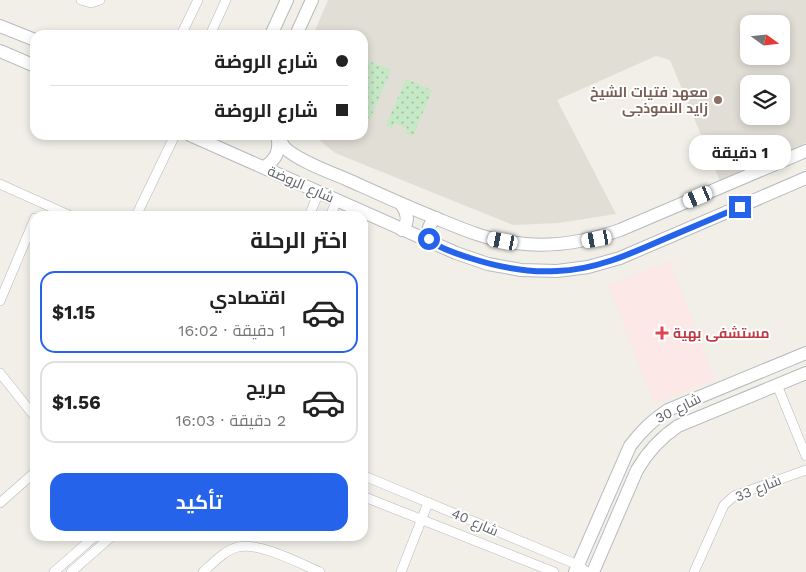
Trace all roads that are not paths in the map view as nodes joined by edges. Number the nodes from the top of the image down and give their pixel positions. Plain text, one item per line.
1 (81, 0) edge
2 (100, 0) edge
3 (198, 0) edge
4 (226, 0) edge
5 (287, 0) edge
6 (312, 0) edge
7 (0, 26) edge
8 (184, 30) edge
9 (212, 30) edge
10 (273, 30) edge
11 (298, 30) edge
12 (30, 38) edge
13 (0, 51) edge
14 (30, 64) edge
15 (173, 140) edge
16 (278, 140) edge
17 (280, 140) edge
18 (216, 141) edge
19 (806, 151) edge
20 (264, 168) junction
21 (806, 178) edge
22 (0, 184) edge
23 (319, 192) junction
24 (337, 200) junction
25 (41, 203) junction
26 (401, 204) junction
27 (38, 211) edge
28 (60, 211) edge
29 (138, 211) edge
30 (311, 211) edge
31 (332, 211) edge
32 (361, 211) edge
33 (368, 214) edge
34 (436, 218) junction
35 (30, 229) edge
36 (402, 230) junction
37 (433, 243) junction
38 (0, 302) edge
39 (806, 353) edge
40 (0, 373) edge
41 (806, 373) edge
42 (750, 376) junction
43 (777, 385) junction
44 (758, 393) junction
45 (30, 411) edge
46 (806, 456) edge
47 (806, 470) edge
48 (30, 476) edge
49 (368, 478) edge
50 (368, 498) edge
51 (0, 503) edge
52 (428, 503) junction
53 (421, 520) junction
54 (90, 541) edge
55 (106, 541) edge
56 (580, 570) edge
57 (56, 572) edge
58 (71, 572) edge
59 (203, 572) edge
60 (320, 572) edge
61 (401, 572) edge
62 (554, 572) edge
63 (592, 572) edge
64 (694, 572) edge

1 - 2 street
3 - 8 street
4 - 9 street
5 - 10 street
6 - 11 street
7 - 12 street
13 - 14 street
15 - 29 street
16 - 20 street
17 - 26 street, شارع الروضة
18 - 20 street, شارع الروضة
19 - 34 street, شارع الروضة
20 - 23 street, شارع الروضة
21 - 37 street, شارع الروضة
22 - 25 street
23 - 24 street, شارع الروضة
23 - 30 street
24 - 31 street
24 - 32 street, شارع الروضة
25 - 27 street
25 - 28 street
26 - 34 street, شارع الروضة
26 - 36 street
33 - 36 street, شارع الروضة
34 - 37 street
35 - 38 street
36 - 37 street, شارع الروضة
39 - 42 street, شارع 30
40 - 45 street
41 - 43 street, شارع 30
42 - 44 street
42 - 56 street, شارع 30
43 - 44 street, شارع 30
43 - 46 street
44 - 63 street, شارع 30
47 - 64 street, شارع 33
48 - 51 street
49 - 52 street, شارع 40
50 - 53 street, شارع 40
52 - 53 street
52 - 56 street, شارع 40
53 - 61 street
53 - 62 street, شارع 40
54 - 57 street
55 - 58 street
59 - 60 street

